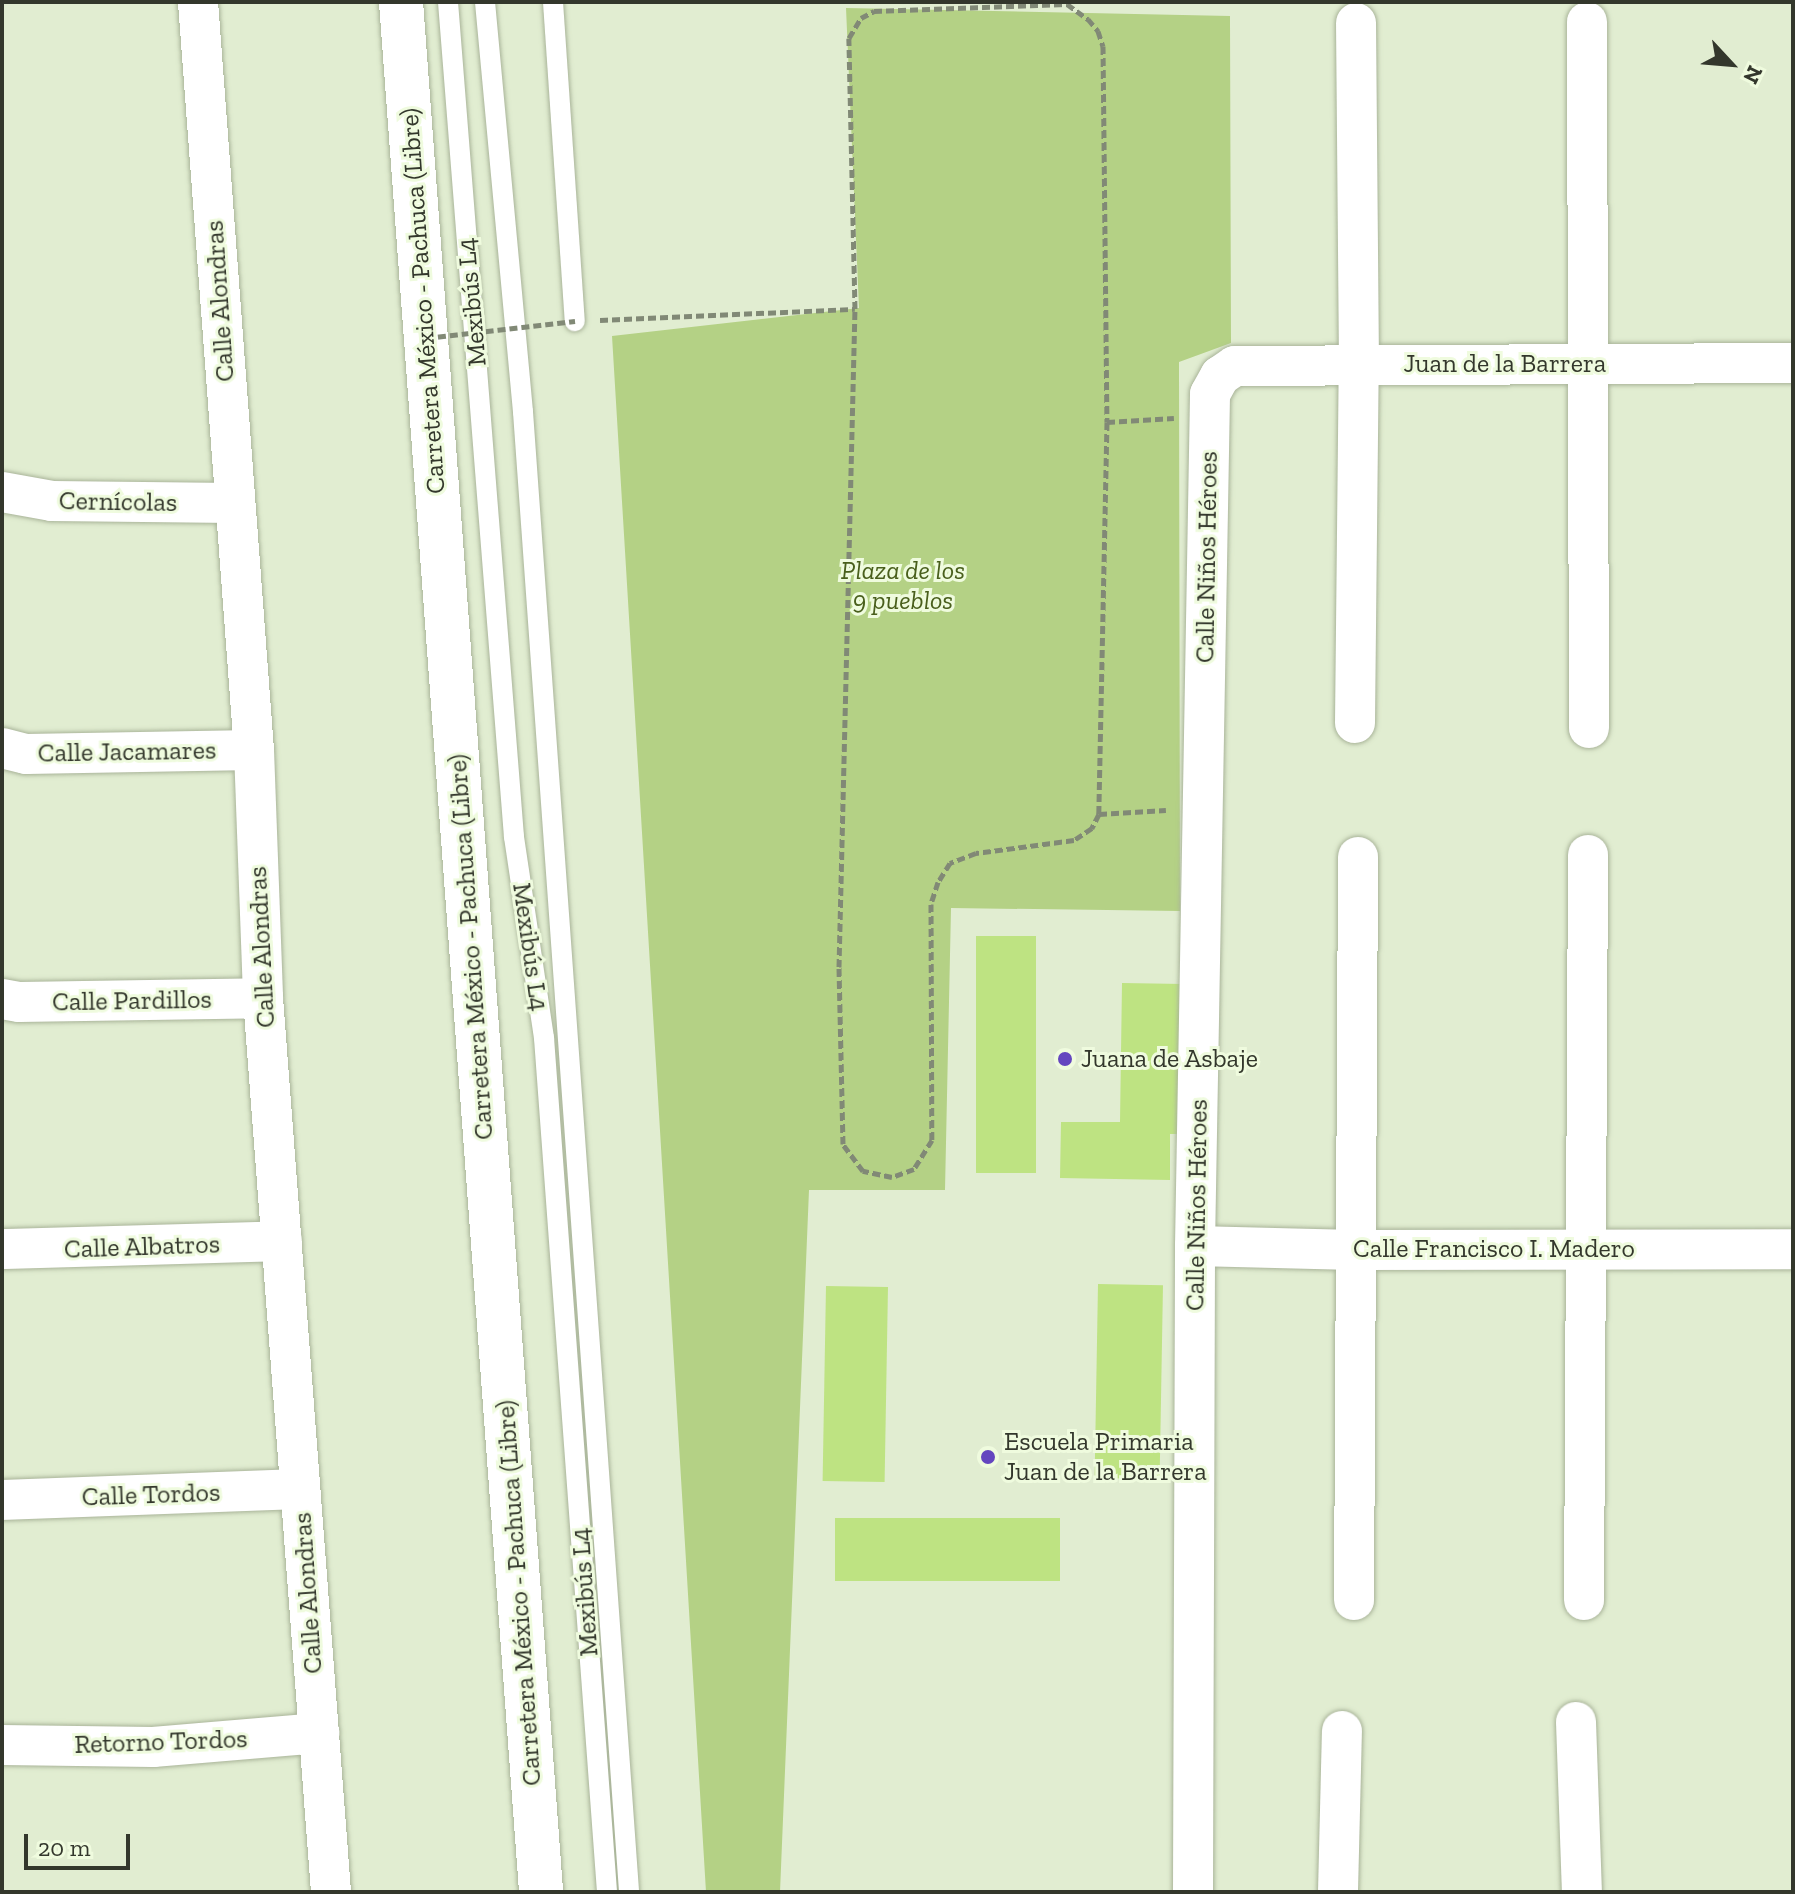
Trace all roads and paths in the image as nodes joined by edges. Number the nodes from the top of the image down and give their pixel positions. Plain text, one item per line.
1 (198, 2) edge
2 (401, 2) edge
3 (448, 2) edge
4 (485, 2) edge
5 (553, 2) edge
6 (1587, 22) dead end
7 (1356, 23) dead end
8 (855, 309) junction
9 (575, 321) junction
10 (426, 338) junction
11 (1793, 363) edge
12 (1589, 364) junction
13 (1359, 365) junction
14 (1220, 376) joint
15 (1209, 416) junction
16 (1107, 422) junction
17 (2, 492) edge
18 (234, 503) junction
19 (1355, 723) dead end
20 (1589, 728) dead end
21 (2, 748) edge
22 (254, 750) junction
23 (1203, 808) junction
24 (1099, 814) junction
25 (1588, 855) dead end
26 (1358, 857) dead end
27 (263, 998) junction
28 (2, 999) edge
29 (282, 1241) junction
30 (1195, 1246) junction
31 (2, 1249) edge
32 (1587, 1249) junction
33 (1793, 1249) edge
34 (1355, 1250) junction
35 (300, 1489) junction
36 (2, 1500) edge
37 (1354, 1600) dead end
38 (1584, 1600) dead end
39 (1576, 1722) dead end
40 (1342, 1731) dead end
41 (319, 1733) junction
42 (2, 1745) edge
43 (331, 1892) edge
44 (541, 1892) edge
45 (607, 1892) edge
46 (629, 1892) edge
47 (1193, 1892) edge
48 (1338, 1892) edge
49 (1582, 1892) edge

1 - 18 street, Calle Alondras
2 - 10 main road, Carretera México - Pachuca (Libre)
3 - 45 lane, Mexibús L4
4 - 46 lane, Mexibús L4
5 - 9 lane
6 - 12 street
7 - 13 street
8 - 9 path
8 - 16 path
8 - 24 path
9 - 10 path, bridge
10 - 44 main road, Carretera México - Pachuca (Libre)
11 - 12 street, Juan de la Barrera
12 - 13 street, Juan de la Barrera
12 - 20 street
13 - 14 street, Juan de la Barrera
13 - 19 street
14 - 15 street, Calle Niños Héroes
15 - 16 path
15 - 23 street, Calle Niños Héroes
16 - 24 path
17 - 18 street, Cernícolas
18 - 22 street, Calle Alondras
21 - 22 street, Calle Jacamares
22 - 27 street, Calle Alondras
23 - 24 path
23 - 30 street, Calle Niños Héroes
25 - 32 street
26 - 34 street
27 - 28 street, Calle Pardillos
27 - 29 street, Calle Alondras
29 - 31 street, Calle Albatros
29 - 35 street, Calle Alondras
30 - 34 street, Calle Francisco I. Madero
30 - 47 street, Calle Niños Héroes
32 - 33 street, Calle Francisco I. Madero
32 - 34 street, Calle Francisco I. Madero
32 - 38 street
34 - 37 street
35 - 36 street, Calle Tordos
35 - 41 street, Calle Alondras
39 - 49 street
40 - 48 street
41 - 42 street, Retorno Tordos
41 - 43 street, Calle Alondras

